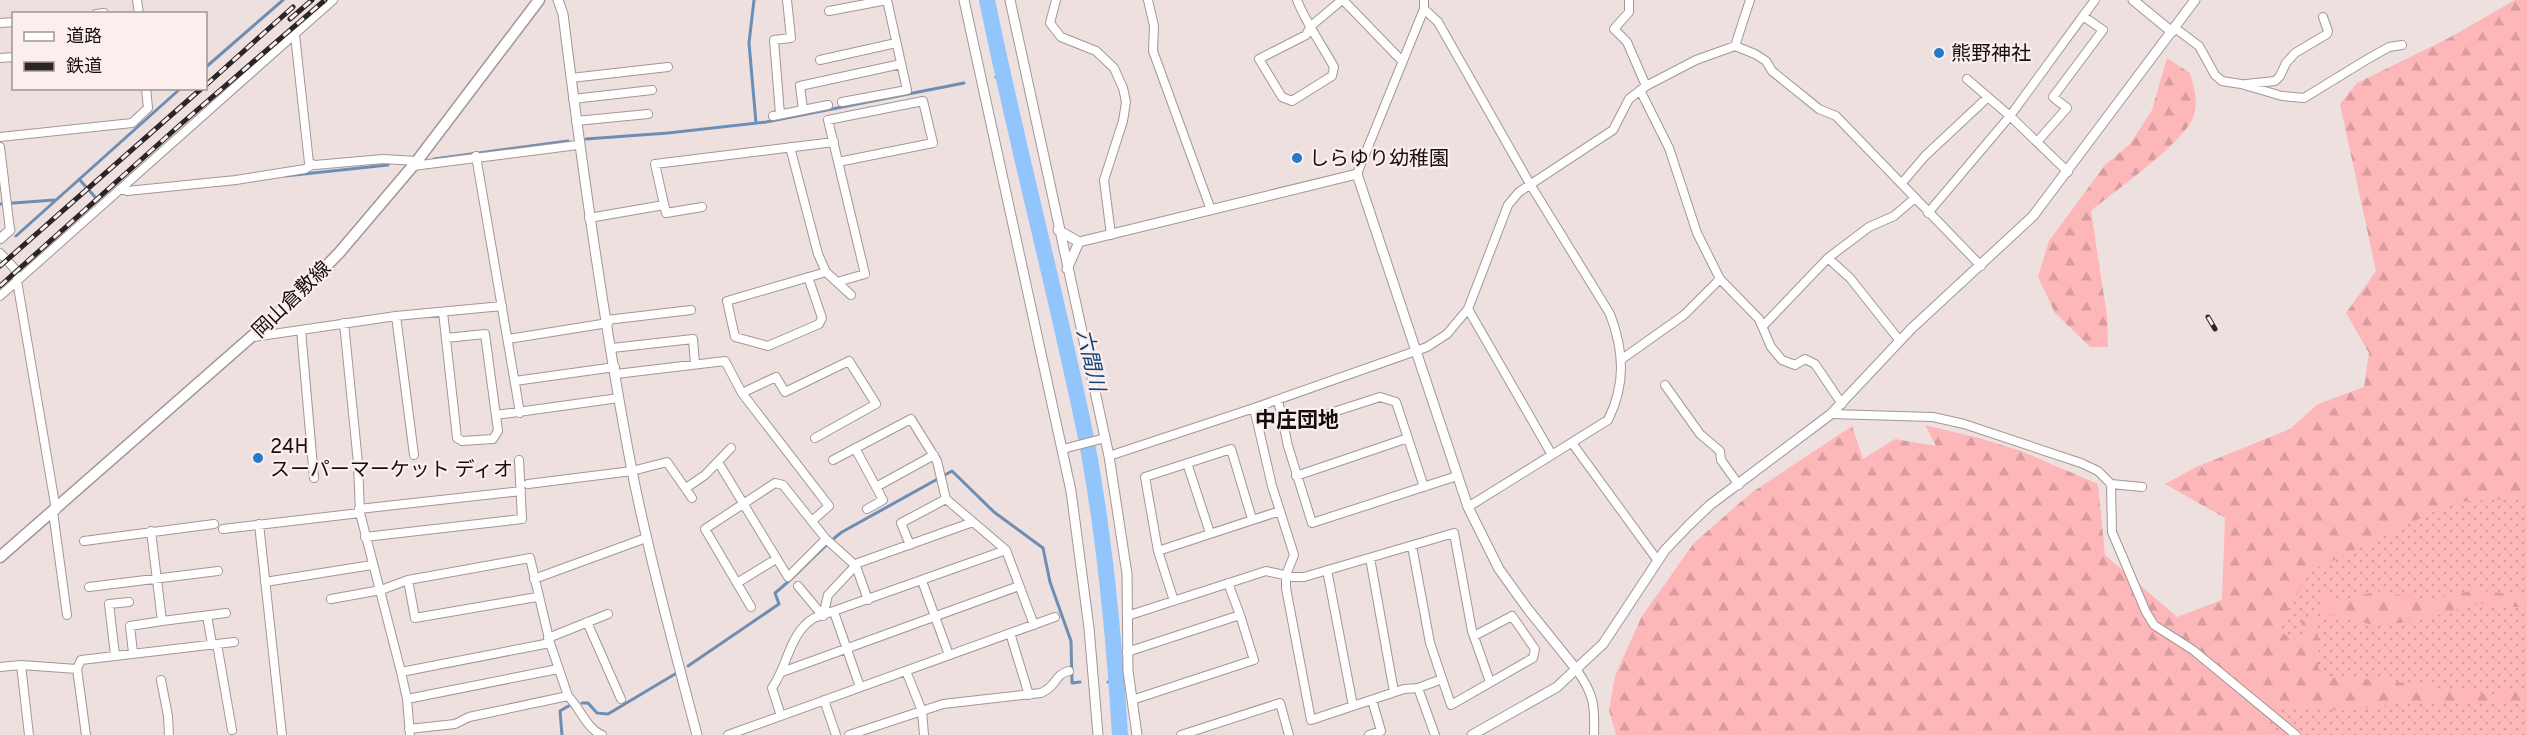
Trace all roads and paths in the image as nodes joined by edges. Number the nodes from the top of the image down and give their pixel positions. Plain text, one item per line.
1 (333, 0) edge
2 (539, 0) edge
3 (558, 0) edge
4 (787, 0) edge
5 (964, 0) edge
6 (1010, 0) edge
7 (1056, 0) edge
8 (1148, 0) edge
9 (1297, 0) edge
10 (1342, 0) edge
11 (1629, 0) edge
12 (1750, 0) edge
13 (2095, 0) edge
14 (2133, 0) edge
15 (2195, 0) edge
16 (1424, 4) edge
17 (829, 11) dead end
18 (2084, 16) junction
19 (2323, 16) dead end
20 (1311, 26) junction
21 (2174, 30) junction
22 (295, 35) junction
23 (896, 43) junction
24 (2402, 45) dead end
25 (1735, 46) junction
26 (820, 60) dead end
27 (1402, 61) junction
28 (901, 64) junction
29 (668, 67) dead end
30 (571, 78) junction
31 (1967, 78) dead end
32 (2241, 84) junction
33 (1643, 88) junction
34 (146, 90) edge
35 (652, 90) dead end
36 (1988, 97) junction
37 (573, 99) junction
38 (842, 102) dead end
39 (828, 105) dead end
40 (803, 109) junction
41 (648, 114) dead end
42 (2010, 116) junction
43 (576, 121) junction
44 (0, 136) edge
45 (834, 142) junction
46 (2037, 142) junction
47 (578, 145) junction
48 (0, 147) edge
49 (790, 147) junction
50 (476, 156) junction
51 (838, 162) junction
52 (415, 163) junction
53 (312, 165) junction
54 (2068, 172) junction
55 (1357, 174) junction
56 (1902, 183) junction
57 (1530, 184) junction
58 (121, 189) junction
59 (1915, 198) junction
60 (6, 202) edge
61 (664, 205) junction
62 (702, 207) dead end
63 (1211, 210) junction
64 (1928, 213) junction
65 (589, 218) junction
66 (10, 230) joint
67 (1058, 230) junction
68 (1111, 235) junction
69 (0, 239) edge
70 (1079, 242) junction
71 (0, 253) edge
72 (1828, 258) junction
73 (1981, 266) junction
74 (1067, 269) junction
75 (826, 272) junction
76 (808, 277) junction
77 (1720, 279) junction
78 (17, 280) junction
79 (837, 282) junction
80 (851, 295) dead end
81 (0, 296) edge
82 (502, 306) junction
83 (1468, 309) junction
84 (691, 310) dead end
85 (443, 312) junction
86 (396, 316) junction
87 (608, 322) junction
88 (344, 323) junction
89 (1763, 326) junction
90 (301, 330) junction
91 (253, 337) junction
92 (446, 338) junction
93 (508, 339) junction
94 (1900, 341) junction
95 (612, 348) junction
96 (1416, 352) junction
97 (1622, 359) junction
98 (695, 364) junction
99 (615, 370) junction
100 (515, 381) junction
101 (1665, 385) dead end
102 (742, 393) junction
103 (620, 398) junction
104 (1278, 400) junction
105 (1842, 404) junction
106 (1254, 408) junction
107 (520, 413) junction
108 (1832, 414) junction
109 (496, 415) junction
110 (1284, 428) junction
111 (815, 438) dead end
112 (1408, 438) junction
113 (1101, 440) junction
114 (1572, 443) junction
115 (731, 448) dead end
116 (855, 448) junction
117 (1063, 449) junction
118 (414, 455) dead end
119 (933, 455) junction
120 (1552, 455) junction
121 (1109, 456) junction
122 (519, 460) dead end
123 (833, 460) dead end
124 (718, 462) junction
125 (1187, 463) junction
126 (633, 471) junction
127 (1296, 476) junction
128 (1456, 476) junction
129 (314, 478) dead end
130 (528, 484) dead end
131 (2111, 484) junction
132 (1739, 485) junction
133 (876, 487) junction
134 (1424, 487) junction
135 (2142, 487) dead end
136 (686, 488) junction
137 (520, 491) junction
138 (692, 498) dead end
139 (945, 499) junction
140 (743, 504) junction
141 (1468, 507) junction
142 (867, 509) dead end
143 (54, 511) junction
144 (360, 511) junction
145 (1280, 511) junction
146 (1252, 519) junction
147 (813, 520) junction
148 (973, 522) junction
149 (214, 524) dead end
150 (259, 524) junction
151 (223, 529) dead end
152 (150, 531) junction
153 (1210, 533) junction
154 (365, 537) junction
155 (646, 538) junction
156 (84, 541) dead end
157 (829, 541) junction
158 (910, 545) junction
159 (1412, 546) junction
160 (1006, 550) junction
161 (1158, 551) junction
162 (0, 557) edge
163 (1370, 558) junction
164 (776, 559) junction
165 (1658, 561) junction
166 (372, 565) junction
167 (856, 566) junction
168 (1327, 570) junction
169 (218, 571) dead end
170 (1286, 575) junction
171 (157, 579) junction
172 (534, 579) junction
173 (408, 580) junction
174 (921, 581) junction
175 (265, 582) junction
176 (737, 583) junction
177 (1228, 583) junction
178 (798, 586) dead end
179 (1019, 586) junction
180 (89, 587) dead end
181 (381, 590) junction
182 (537, 597) junction
183 (331, 599) dead end
184 (868, 600) junction
185 (1174, 601) junction
186 (129, 602) dead end
187 (751, 607) dead end
188 (834, 612) junction
189 (226, 613) dead end
190 (608, 614) dead end
191 (67, 615) dead end
192 (1240, 615) junction
193 (207, 616) junction
194 (824, 616) junction
195 (935, 616) junction
196 (1127, 616) junction
197 (1055, 617) dead end
198 (162, 621) junction
199 (587, 622) junction
200 (1034, 625) junction
201 (1010, 633) junction
202 (1474, 636) junction
203 (549, 640) junction
204 (234, 642) dead end
205 (214, 644) junction
206 (846, 648) junction
207 (1128, 652) junction
208 (133, 653) junction
209 (949, 655) junction
210 (115, 656) junction
211 (21, 665) junction
212 (0, 667) edge
213 (77, 669) junction
214 (558, 669) junction
215 (1576, 669) junction
216 (906, 671) junction
217 (1070, 671) dead end
218 (401, 672) junction
219 (782, 672) junction
220 (1442, 679) junction
221 (161, 680) dead end
222 (1490, 682) junction
223 (860, 687) junction
224 (1418, 688) junction
225 (1394, 692) junction
226 (1029, 695) junction
227 (568, 696) junction
228 (407, 699) junction
229 (621, 699) dead end
230 (824, 700) junction
231 (1132, 700) junction
232 (1372, 700) junction
233 (1353, 706) junction
234 (921, 711) junction
235 (781, 716) junction
236 (232, 730) dead end
237 (410, 732) edge
238 (29, 735) edge
239 (86, 735) edge
240 (169, 735) edge
241 (282, 735) edge
242 (602, 735) edge
243 (697, 735) edge
244 (728, 735) edge
245 (836, 735) edge
246 (849, 735) edge
247 (924, 735) edge
248 (1098, 735) edge
249 (1137, 735) edge
250 (1181, 735) edge
251 (1288, 735) edge
252 (1369, 735) edge
253 (1435, 735) edge
254 (1472, 735) edge
255 (1594, 735) edge
256 (2296, 735) edge

1 - 22 street
2 - 52 main road, 岡山倉敷線
3 - 30 street
4 - 40 street
5 - 117 street
6 - 67 street
7 - 68 street
8 - 63 street
9 - 20 street
10 - 20 street
10 - 27 street
11 - 33 street
12 - 25 street
13 - 18 street
14 - 21 street
15 - 21 street
16 - 27 street
16 - 57 street
17 - 23 street
18 - 42 street
18 - 46 street
19 - 32 street
20 - 20 street
21 - 32 street
21 - 54 street
22 - 53 street
22 - 58 street
23 - 26 street
23 - 28 street
24 - 32 street
25 - 33 street
25 - 56 street
27 - 55 street
28 - 38 street
28 - 40 street
29 - 30 street
30 - 37 street
31 - 36 street
33 - 57 street
33 - 77 street
34 - 44 street
35 - 37 street
36 - 42 street
36 - 56 street
37 - 43 street
39 - 40 street
41 - 43 street
42 - 46 street
42 - 64 street
43 - 47 street
45 - 49 street
45 - 51 street
45 - 51 street
46 - 54 street
47 - 50 street
47 - 65 street
48 - 60 street
49 - 61 street
49 - 75 street
50 - 52 street
50 - 82 street
51 - 79 street
52 - 53 street
52 - 91 main road, 岡山倉敷線
53 - 58 street
54 - 73 street
55 - 63 street
55 - 96 street
56 - 59 street
57 - 83 street
57 - 97 street
58 - 78 street
59 - 64 street
59 - 72 street
60 - 66 street
61 - 62 street
61 - 65 street
63 - 68 street
64 - 73 street
65 - 87 street
66 - 69 street
67 - 70 street
67 - 74 street
68 - 70 street
70 - 74 street
71 - 78 street
72 - 89 street
72 - 94 street
73 - 94 street
74 - 113 street
75 - 76 street
75 - 79 street
76 - 76 street
77 - 89 street
77 - 97 street
78 - 81 street
78 - 143 street
79 - 80 street
82 - 85 street
82 - 93 street
83 - 96 street
83 - 120 street
84 - 87 street
85 - 86 street
85 - 92 street
86 - 88 street
86 - 118 street
87 - 93 street
87 - 95 street
88 - 90 street
88 - 144 street
89 - 105 street
90 - 91 street
90 - 129 street
91 - 143 main road, 岡山倉敷線
92 - 109 street
92 - 109 street
93 - 100 street
94 - 105 street
95 - 98 street
95 - 99 street
96 - 104 street
96 - 128 street
97 - 114 street
98 - 99 street
98 - 102 street
99 - 100 street
99 - 103 street
100 - 107 street
101 - 132 street
102 - 111 street
102 - 147 street
103 - 107 street
103 - 126 street
104 - 106 street
104 - 110 street
105 - 108 street
106 - 121 street
106 - 145 street
107 - 109 street
108 - 131 street
108 - 132 street
110 - 112 street
110 - 127 street
112 - 127 street
112 - 134 street
113 - 117 street
113 - 121 street
114 - 120 street
114 - 165 street
115 - 124 street
116 - 119 street
116 - 123 street
116 - 133 street
117 - 248 street
119 - 133 street
119 - 139 street
120 - 141 street
121 - 196 street
122 - 137 street
124 - 136 street
124 - 140 street
125 - 146 street
125 - 153 street
125 - 161 street
126 - 130 street
126 - 136 street
126 - 155 street
127 - 134 street
128 - 134 street
128 - 141 street
131 - 135 street
131 - 256 street
132 - 165 street
133 - 142 street
136 - 138 street
137 - 144 street
137 - 154 street
139 - 148 street
139 - 158 street
140 - 147 street
140 - 164 street
140 - 176 street
141 - 215 street
143 - 162 main road, 岡山倉敷線
143 - 191 street
144 - 150 street
144 - 154 street
145 - 146 street
145 - 170 street
146 - 153 street
147 - 157 street
148 - 158 street
148 - 160 street
149 - 152 street
150 - 151 street
150 - 175 street
152 - 156 street
152 - 171 street
153 - 161 street
154 - 166 street
155 - 172 street
155 - 243 street
157 - 164 street
157 - 167 street
158 - 167 street
159 - 163 street
159 - 202 street
159 - 220 street
160 - 174 street
160 - 179 street
161 - 185 street
163 - 168 street
163 - 225 street
164 - 176 street
165 - 215 street
166 - 175 street
166 - 181 street
167 - 184 street
167 - 194 street
168 - 170 street
168 - 233 street
169 - 171 street
170 - 177 street
170 - 233 street
171 - 180 street
171 - 198 street
172 - 173 street
172 - 182 street
173 - 181 street
173 - 182 street
174 - 184 street
174 - 195 street
175 - 241 street
176 - 187 street
177 - 185 street
177 - 192 street
178 - 194 street
179 - 195 street
179 - 200 street
181 - 183 street
181 - 218 street
182 - 203 street
184 - 188 street
185 - 196 street
186 - 210 street
188 - 194 street
188 - 206 street
189 - 193 street
190 - 199 street
192 - 207 street
192 - 231 street
193 - 198 street
193 - 205 street
194 - 219 street
195 - 206 street
195 - 209 street
196 - 207 street
197 - 200 street
198 - 208 street
199 - 203 street
199 - 229 street
200 - 201 street
201 - 209 street
201 - 226 street
202 - 222 street
202 - 222 street
203 - 214 street
203 - 218 street
204 - 205 street
205 - 208 street
205 - 236 street
206 - 219 street
206 - 223 street
207 - 231 street
208 - 210 street
209 - 216 street
210 - 213 street
211 - 212 street
211 - 213 street
211 - 238 street
213 - 239 street
214 - 227 street
214 - 228 street
215 - 254 street
215 - 255 street
216 - 223 street
216 - 234 street
217 - 226 street
218 - 228 street
219 - 235 street
220 - 222 street
220 - 224 street
221 - 240 street
223 - 230 street
224 - 225 street
224 - 253 street
225 - 232 street
226 - 234 street
227 - 237 street
227 - 242 street
228 - 237 street
230 - 235 street
230 - 245 street
231 - 249 street
232 - 233 street
232 - 252 street
234 - 246 street
234 - 247 street
235 - 244 street
250 - 251 street

